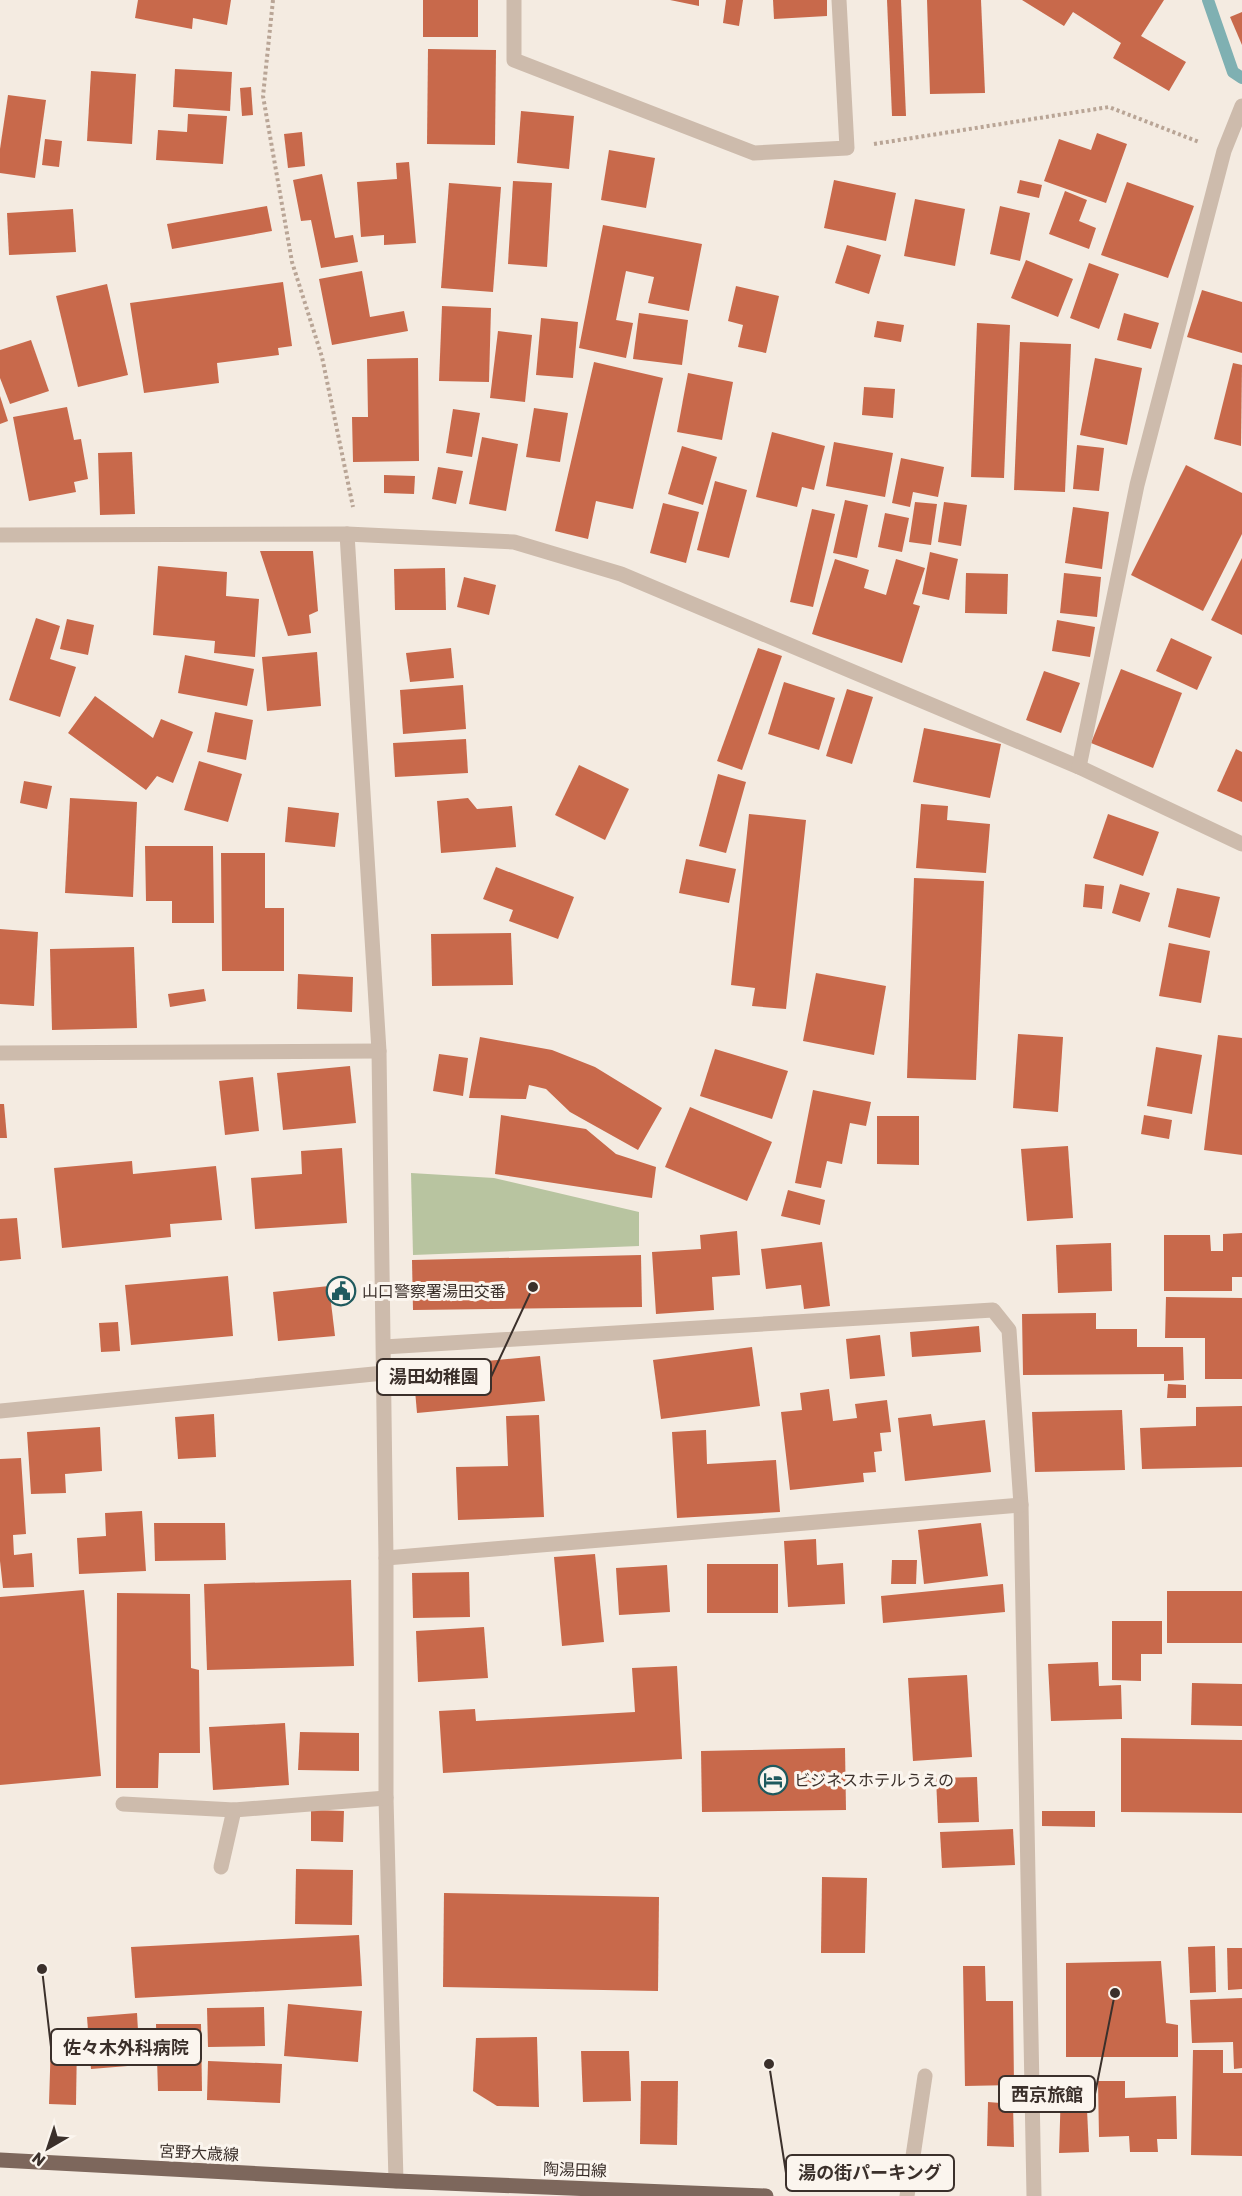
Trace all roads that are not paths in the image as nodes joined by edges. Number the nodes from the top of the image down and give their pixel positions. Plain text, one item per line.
1 (514, 0) edge
2 (839, 0) edge
3 (1242, 106) edge
4 (347, 534) junction
5 (0, 535) edge
6 (1079, 767) junction
7 (1242, 844) edge
8 (379, 1051) junction
9 (0, 1053) edge
10 (384, 1347) junction
11 (384, 1373) junction
12 (0, 1411) edge
13 (1022, 1506) junction
14 (386, 1558) junction
15 (386, 1798) junction
16 (123, 1804) dead end
17 (234, 1810) junction
18 (220, 1867) dead end
19 (925, 2076) dead end
20 (0, 2160) edge
21 (396, 2188) edge
22 (688, 2194) edge
23 (766, 2196) edge
24 (907, 2196) edge
25 (1034, 2196) edge

1 - 2 street
3 - 6 street
4 - 5 street
4 - 6 street
4 - 8 street
6 - 7 street
8 - 9 street
8 - 10 street
10 - 11 street
10 - 13 street
11 - 12 street
11 - 14 street
13 - 14 street
13 - 25 street
14 - 15 street
15 - 17 street
15 - 21 street
16 - 17 street
17 - 18 street
19 - 24 street
20 - 21 main road, 宮野大歳線
21 - 22 main road, 陶湯田線
22 - 23 main road, 陶湯田線

